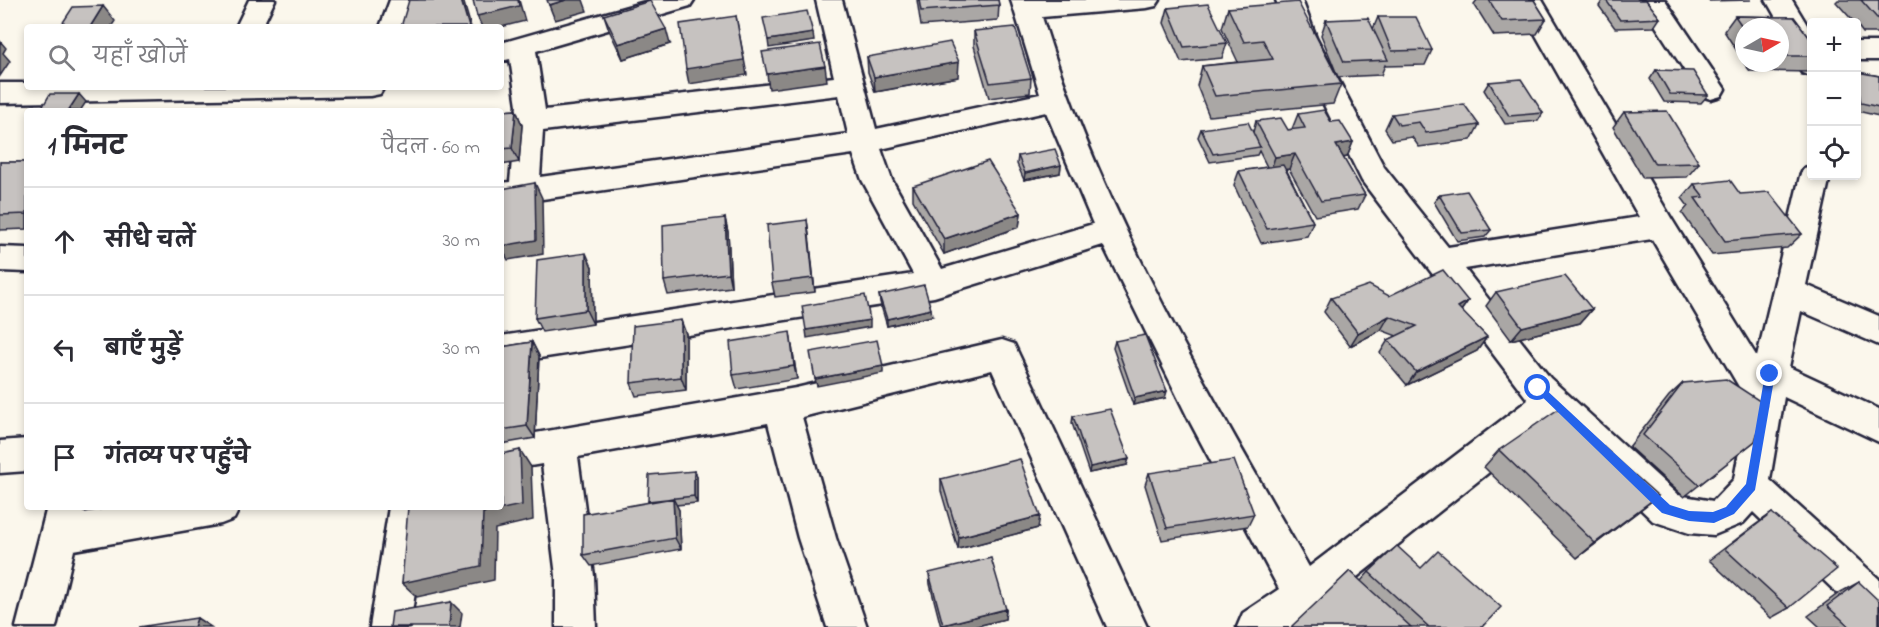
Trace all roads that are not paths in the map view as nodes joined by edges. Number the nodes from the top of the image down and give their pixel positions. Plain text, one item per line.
1 (262, 0) edge
2 (403, 0) edge
3 (681, 0) edge
4 (829, 0) edge
5 (1147, 0) edge
6 (1289, 0) edge
7 (1529, 0) edge
8 (1652, 0) edge
9 (1779, 0) edge
10 (1025, 5) edge
11 (250, 24) edge
12 (394, 24) edge
13 (511, 49) edge
14 (1807, 50) edge
15 (1861, 51) edge
16 (1879, 51) edge
17 (849, 84) junction
18 (1711, 89) dead end
19 (313, 90) edge
20 (0, 93) edge
21 (218, 95) edge
22 (1056, 100) junction
23 (530, 122) junction
24 (865, 142) junction
25 (1814, 180) edge
26 (513, 193) edge
27 (1660, 226) junction
28 (1112, 230) junction
29 (0, 259) edge
30 (24, 260) edge
31 (1440, 261) junction
32 (934, 284) junction
33 (1789, 292) junction
34 (1879, 331) edge
35 (504, 350) edge
36 (1768, 388) junction
37 (1552, 402) junction
38 (781, 405) junction
39 (1879, 426) edge
40 (558, 444) junction
41 (504, 454) edge
42 (24, 455) edge
43 (0, 457) edge
44 (1751, 486) junction
45 (187, 510) edge
46 (408, 510) edge
47 (62, 521) edge
48 (1304, 595) junction
49 (1879, 606) edge
50 (1260, 626) edge
51 (36, 627) edge
52 (390, 627) edge
53 (576, 627) edge
54 (847, 627) edge
55 (1127, 627) edge

1 - 11 street
2 - 12 street
3 - 13 street
4 - 17 street
5 - 10 street
6 - 31 street
7 - 27 street
8 - 18 street
9 - 14 street
10 - 22 street
13 - 23 street
15 - 16 street
17 - 23 street
17 - 24 street
19 - 21 street
20 - 21 street
22 - 24 street
22 - 28 street
23 - 26 street
24 - 26 street
24 - 32 street
25 - 33 street
27 - 31 street
27 - 36 street
28 - 32 street
28 - 48 street
29 - 30 street
31 - 37 street
32 - 35 street
33 - 34 street
33 - 36 street
36 - 39 street
36 - 44 street
37 - 44 street
37 - 48 street
38 - 40 street
38 - 54 street
38 - 55 street
40 - 41 street
40 - 53 street
42 - 43 street
44 - 49 street
45 - 47 street
46 - 52 street
47 - 51 street
48 - 50 street

